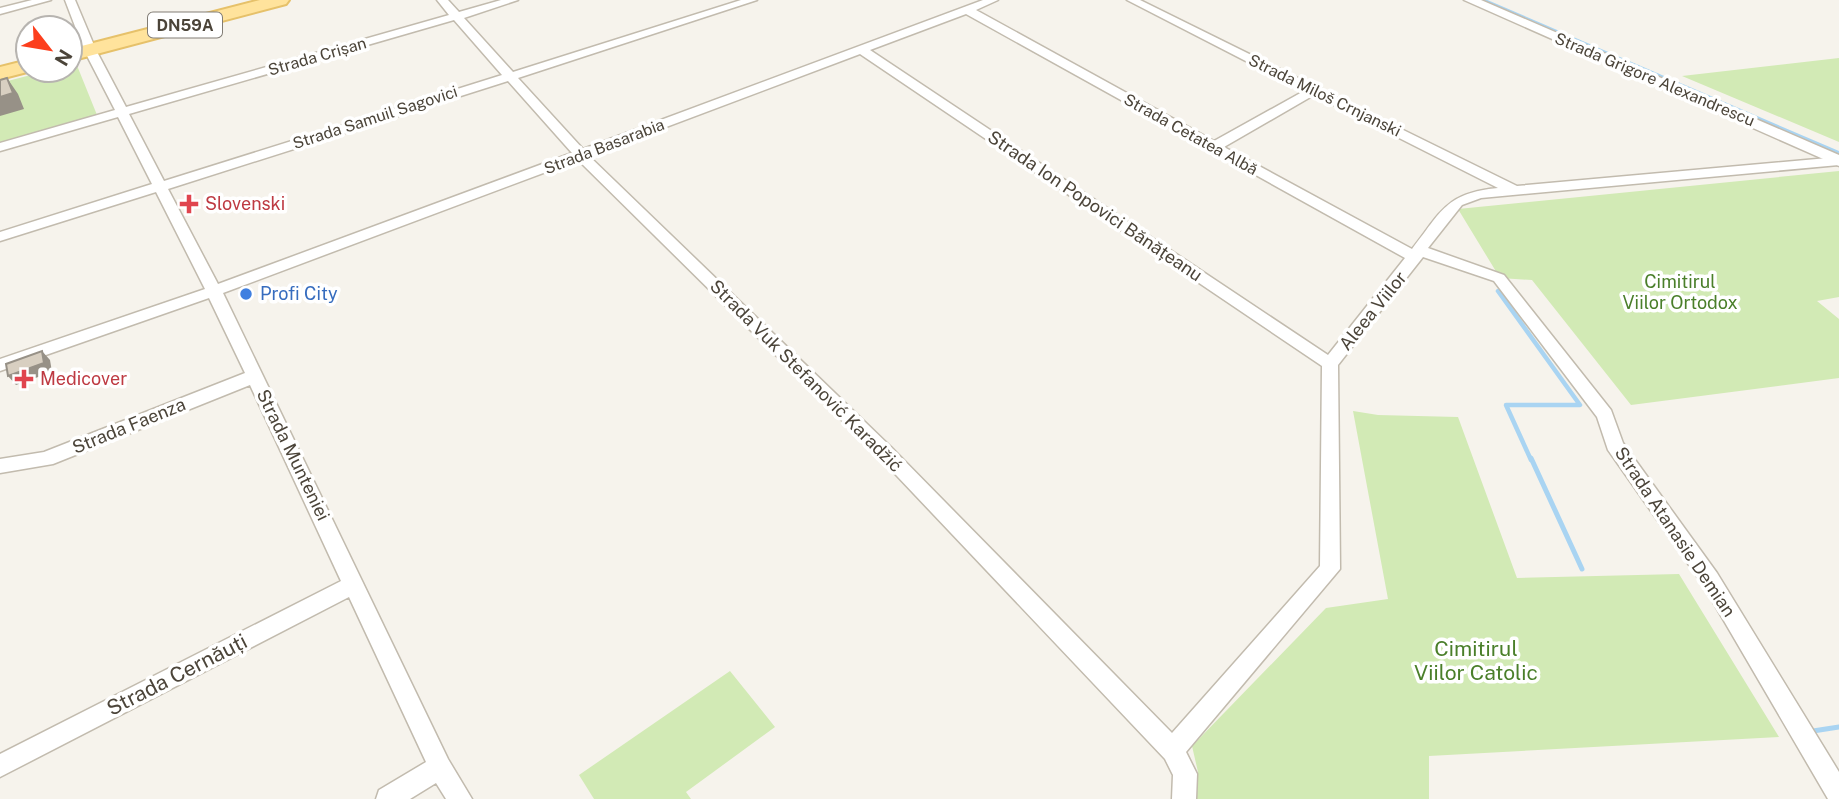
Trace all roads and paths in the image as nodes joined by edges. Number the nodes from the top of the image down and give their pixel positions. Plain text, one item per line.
1 (46, 0) edge
2 (70, 0) edge
3 (280, 0) edge
4 (442, 0) edge
5 (513, 0) edge
6 (752, 0) edge
7 (993, 0) edge
8 (1132, 0) edge
9 (1470, 0) edge
10 (967, 10) junction
11 (0, 11) edge
12 (458, 15) junction
13 (860, 49) junction
14 (90, 50) junction
15 (84, 52) edge
16 (509, 74) junction
17 (1316, 89) junction
18 (122, 112) junction
19 (0, 147) edge
20 (1214, 147) junction
21 (581, 155) junction
22 (1839, 161) edge
23 (159, 186) junction
24 (1517, 192) junction
25 (0, 237) edge
26 (1418, 254) junction
27 (214, 291) junction
28 (1330, 364) junction
29 (0, 365) edge
30 (255, 376) junction
31 (0, 466) edge
32 (354, 584) junction
33 (1173, 751) junction
34 (0, 766) edge
35 (440, 767) junction
36 (1839, 794) edge
37 (388, 799) edge
38 (460, 799) edge
39 (1184, 799) edge

1 - 11 street
2 - 14 street, Strada Munteniei
3 - 14 main road, DN59A
4 - 12 street, Strada Vuk Stefanović Karadžić
5 - 12 street, Strada Crișan
6 - 16 street, Strada Samuil Sagovici
7 - 10 street, Strada Basarabia
8 - 17 street, Strada Miloš Crnjanski
9 - 22 street, Strada Grigore Alexandrescu
10 - 13 street, Strada Basarabia
10 - 20 street, Strada Cetatea Albă
12 - 16 street, Strada Vuk Stefanović Karadžić
12 - 18 street, Strada Crișan
13 - 21 street, Strada Basarabia
13 - 28 street, Strada Ion Popovici Bănățeanu
14 - 15 main road, DN59A
14 - 18 street, Strada Munteniei
16 - 21 street, Strada Vuk Stefanović Karadžić
16 - 23 street, Strada Samuil Sagovici
17 - 20 street
17 - 24 street, Strada Miloš Crnjanski
18 - 19 street, Strada Crișan
18 - 23 street, Strada Munteniei
20 - 26 street, Strada Cetatea Albă
21 - 27 street, Strada Basarabia
21 - 33 street, Strada Vuk Stefanović Karadžić
22 - 24 street, Aleea Viilor
23 - 25 street, Strada Samuil Sagovici
23 - 27 street, Strada Munteniei
24 - 26 street, Aleea Viilor
26 - 28 street, Aleea Viilor
26 - 36 street, Strada Atanasie Demian
27 - 29 street, Strada Basarabia
27 - 30 street, Strada Munteniei
28 - 33 street, Aleea Viilor
30 - 31 street, Strada Faenza
30 - 32 street, Strada Munteniei
32 - 34 street, Strada Cernăuți
32 - 35 street, Strada Munteniei
33 - 39 street
35 - 37 street
35 - 38 street, Strada Munteniei

